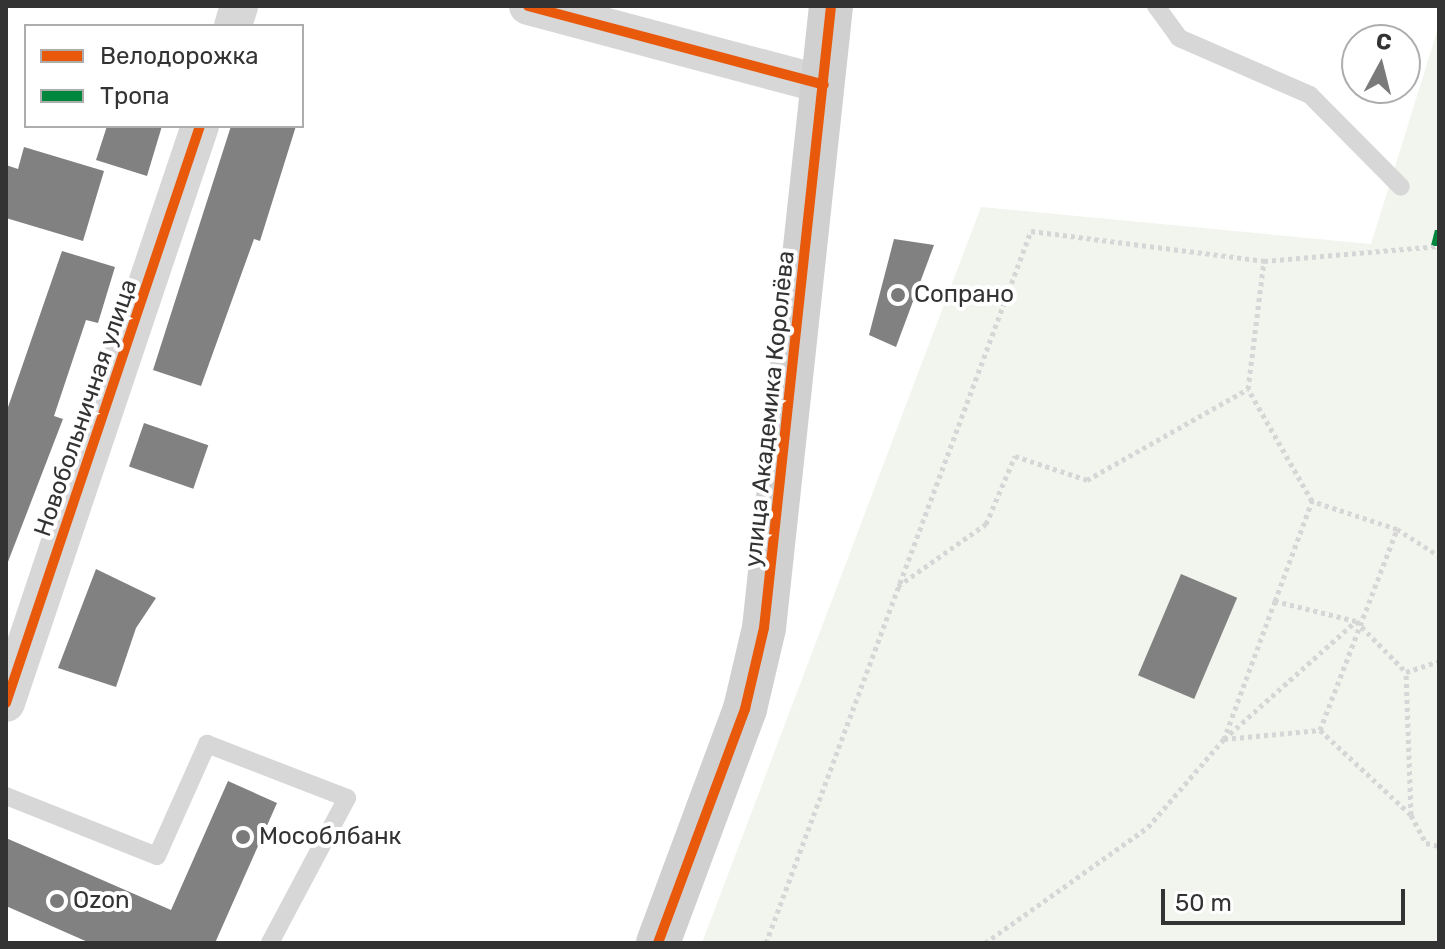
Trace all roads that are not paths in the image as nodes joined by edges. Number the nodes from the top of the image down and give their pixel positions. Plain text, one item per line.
1 (528, 6) edge
2 (831, 6) edge
3 (1156, 6) edge
4 (824, 85) junction
5 (199, 128) edge
6 (1401, 187) dead end
7 (6, 703) edge
8 (6, 796) edge
9 (270, 943) edge
10 (658, 943) edge

1 - 4 street
2 - 4 street, улица Академика Королёва
3 - 6 lane
4 - 10 street, улица Академика Королёва
5 - 7 street, Новобольничная улица
8 - 9 lane

